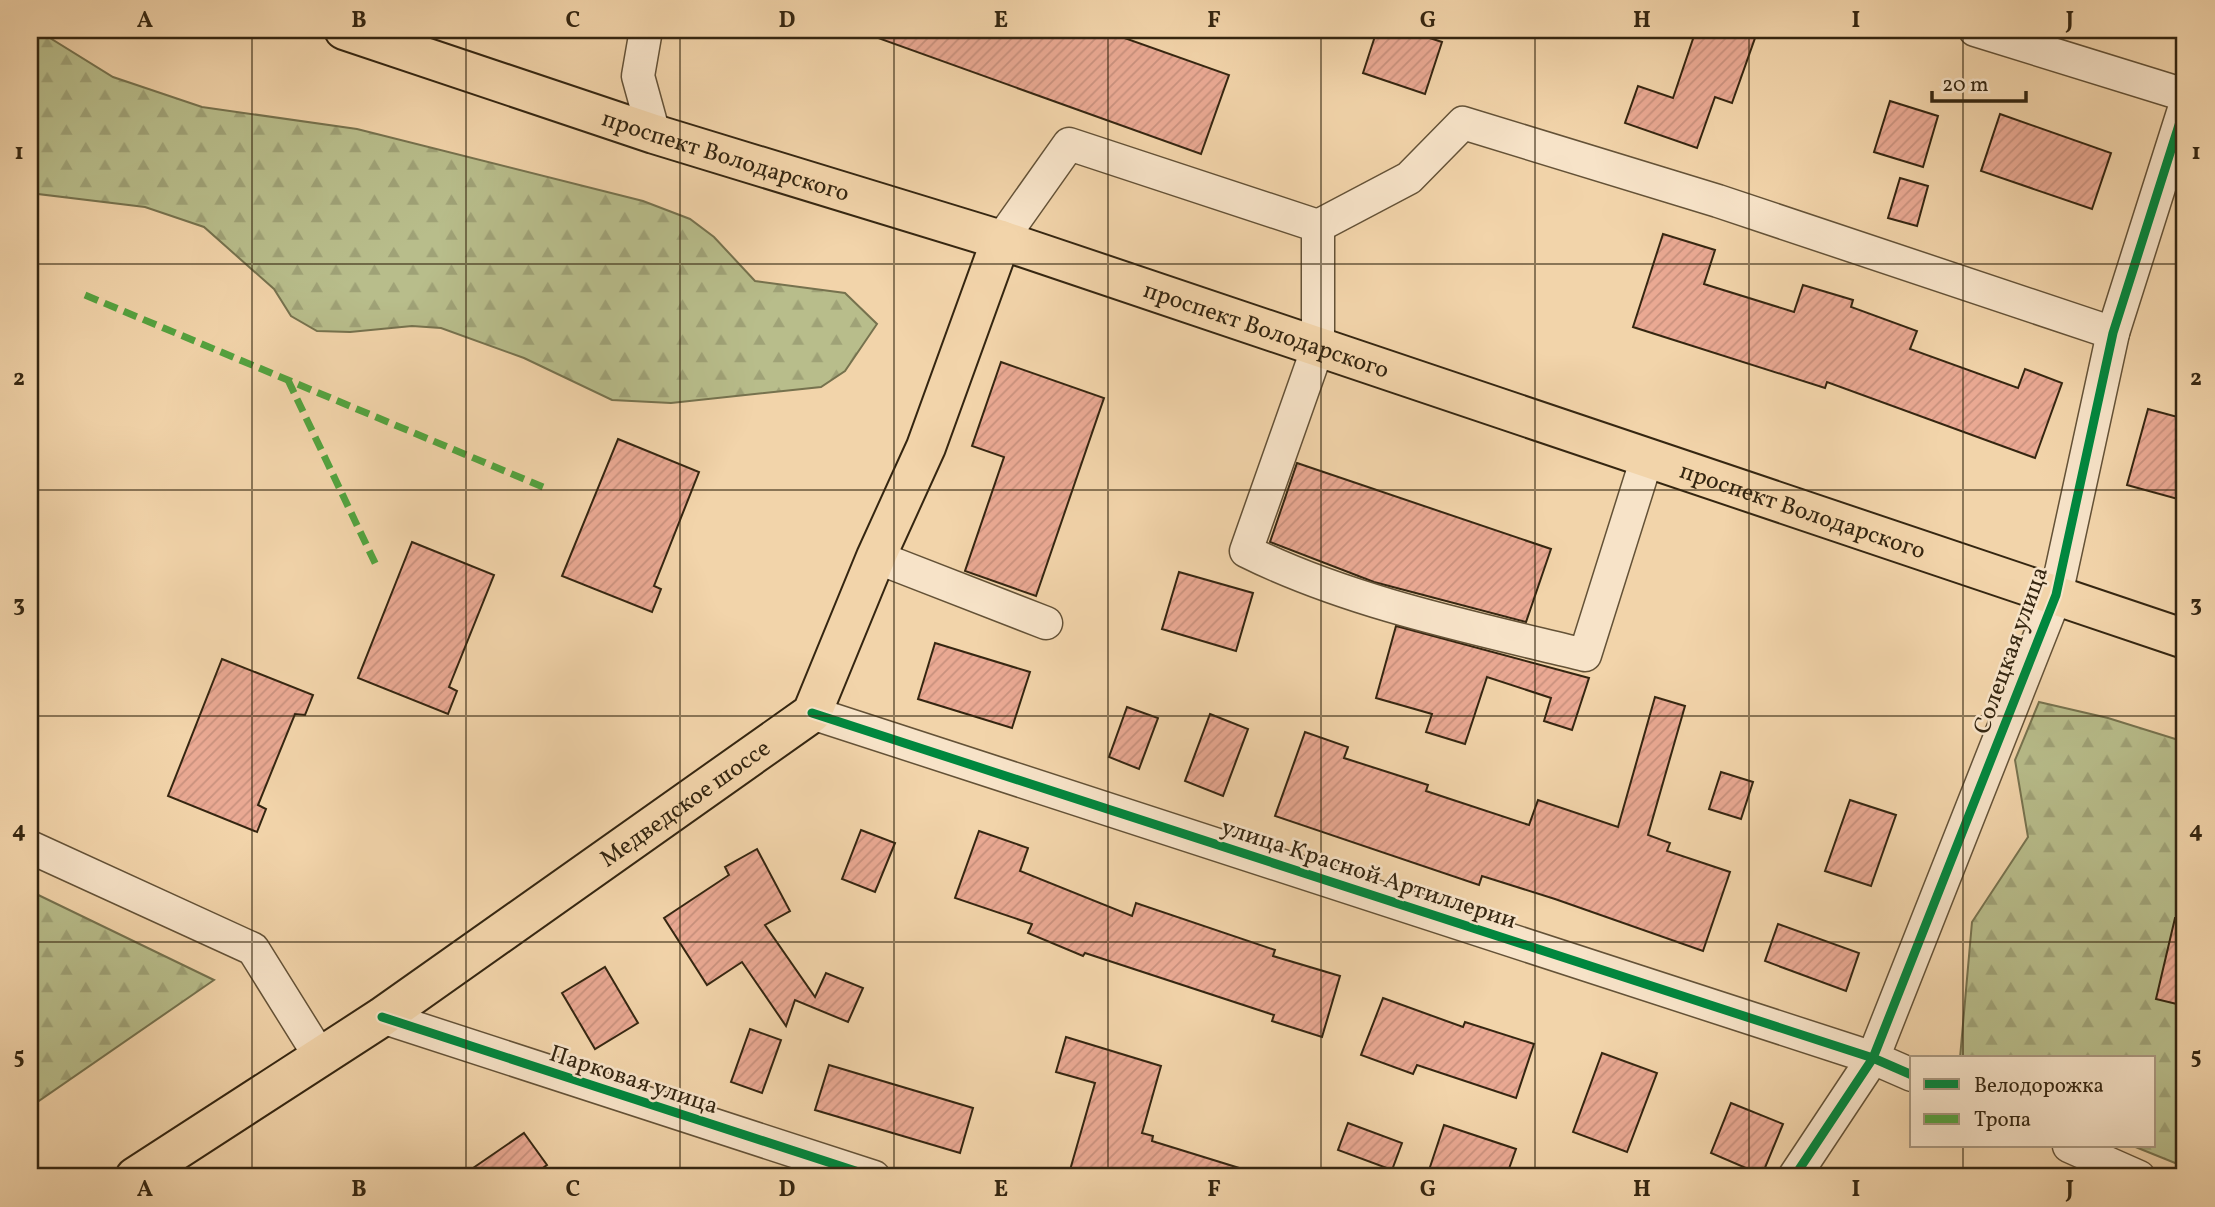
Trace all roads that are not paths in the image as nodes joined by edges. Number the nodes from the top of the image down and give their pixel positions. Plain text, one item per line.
1 (344, 30) edge
2 (646, 30) edge
3 (1975, 30) edge
4 (2185, 95) edge
5 (2185, 106) edge
6 (654, 134) junction
7 (1318, 226) junction
8 (1001, 240) junction
9 (2113, 333) junction
10 (1318, 347) junction
11 (1647, 458) junction
12 (876, 557) junction
13 (2056, 595) junction
14 (1046, 623) dead end
15 (2185, 639) edge
16 (812, 713) junction
17 (30, 847) edge
18 (382, 1017) junction
19 (321, 1058) junction
20 (1873, 1058) junction
21 (1910, 1074) edge
22 (2074, 1148) edge
23 (149, 1174) edge
24 (862, 1175) edge
25 (1794, 1177) edge
26 (2140, 1177) edge

1 - 6 main road, проспект Володарского
2 - 6 street
3 - 4 street
5 - 9 street, Солецкая улица
6 - 8 main road, проспект Володарского
7 - 8 street
7 - 9 street
7 - 10 street
8 - 10 main road, проспект Володарского
8 - 12 main road
9 - 13 street, Солецкая улица
10 - 11 main road, проспект Володарского
10 - 11 street
11 - 13 main road, проспект Володарского
12 - 14 street
12 - 16 main road
13 - 15 main road, проспект Володарского
13 - 20 street, Солецкая улица
16 - 18 main road, Медведское шоссе
16 - 20 street, улица Красной Артиллерии
17 - 19 street
18 - 19 main road, Медведское шоссе
18 - 24 street, Парковая улица
19 - 23 main road, Медведское шоссе
20 - 21 street, улица Красной Артиллерии
20 - 25 street, Солецкая улица
22 - 26 street

